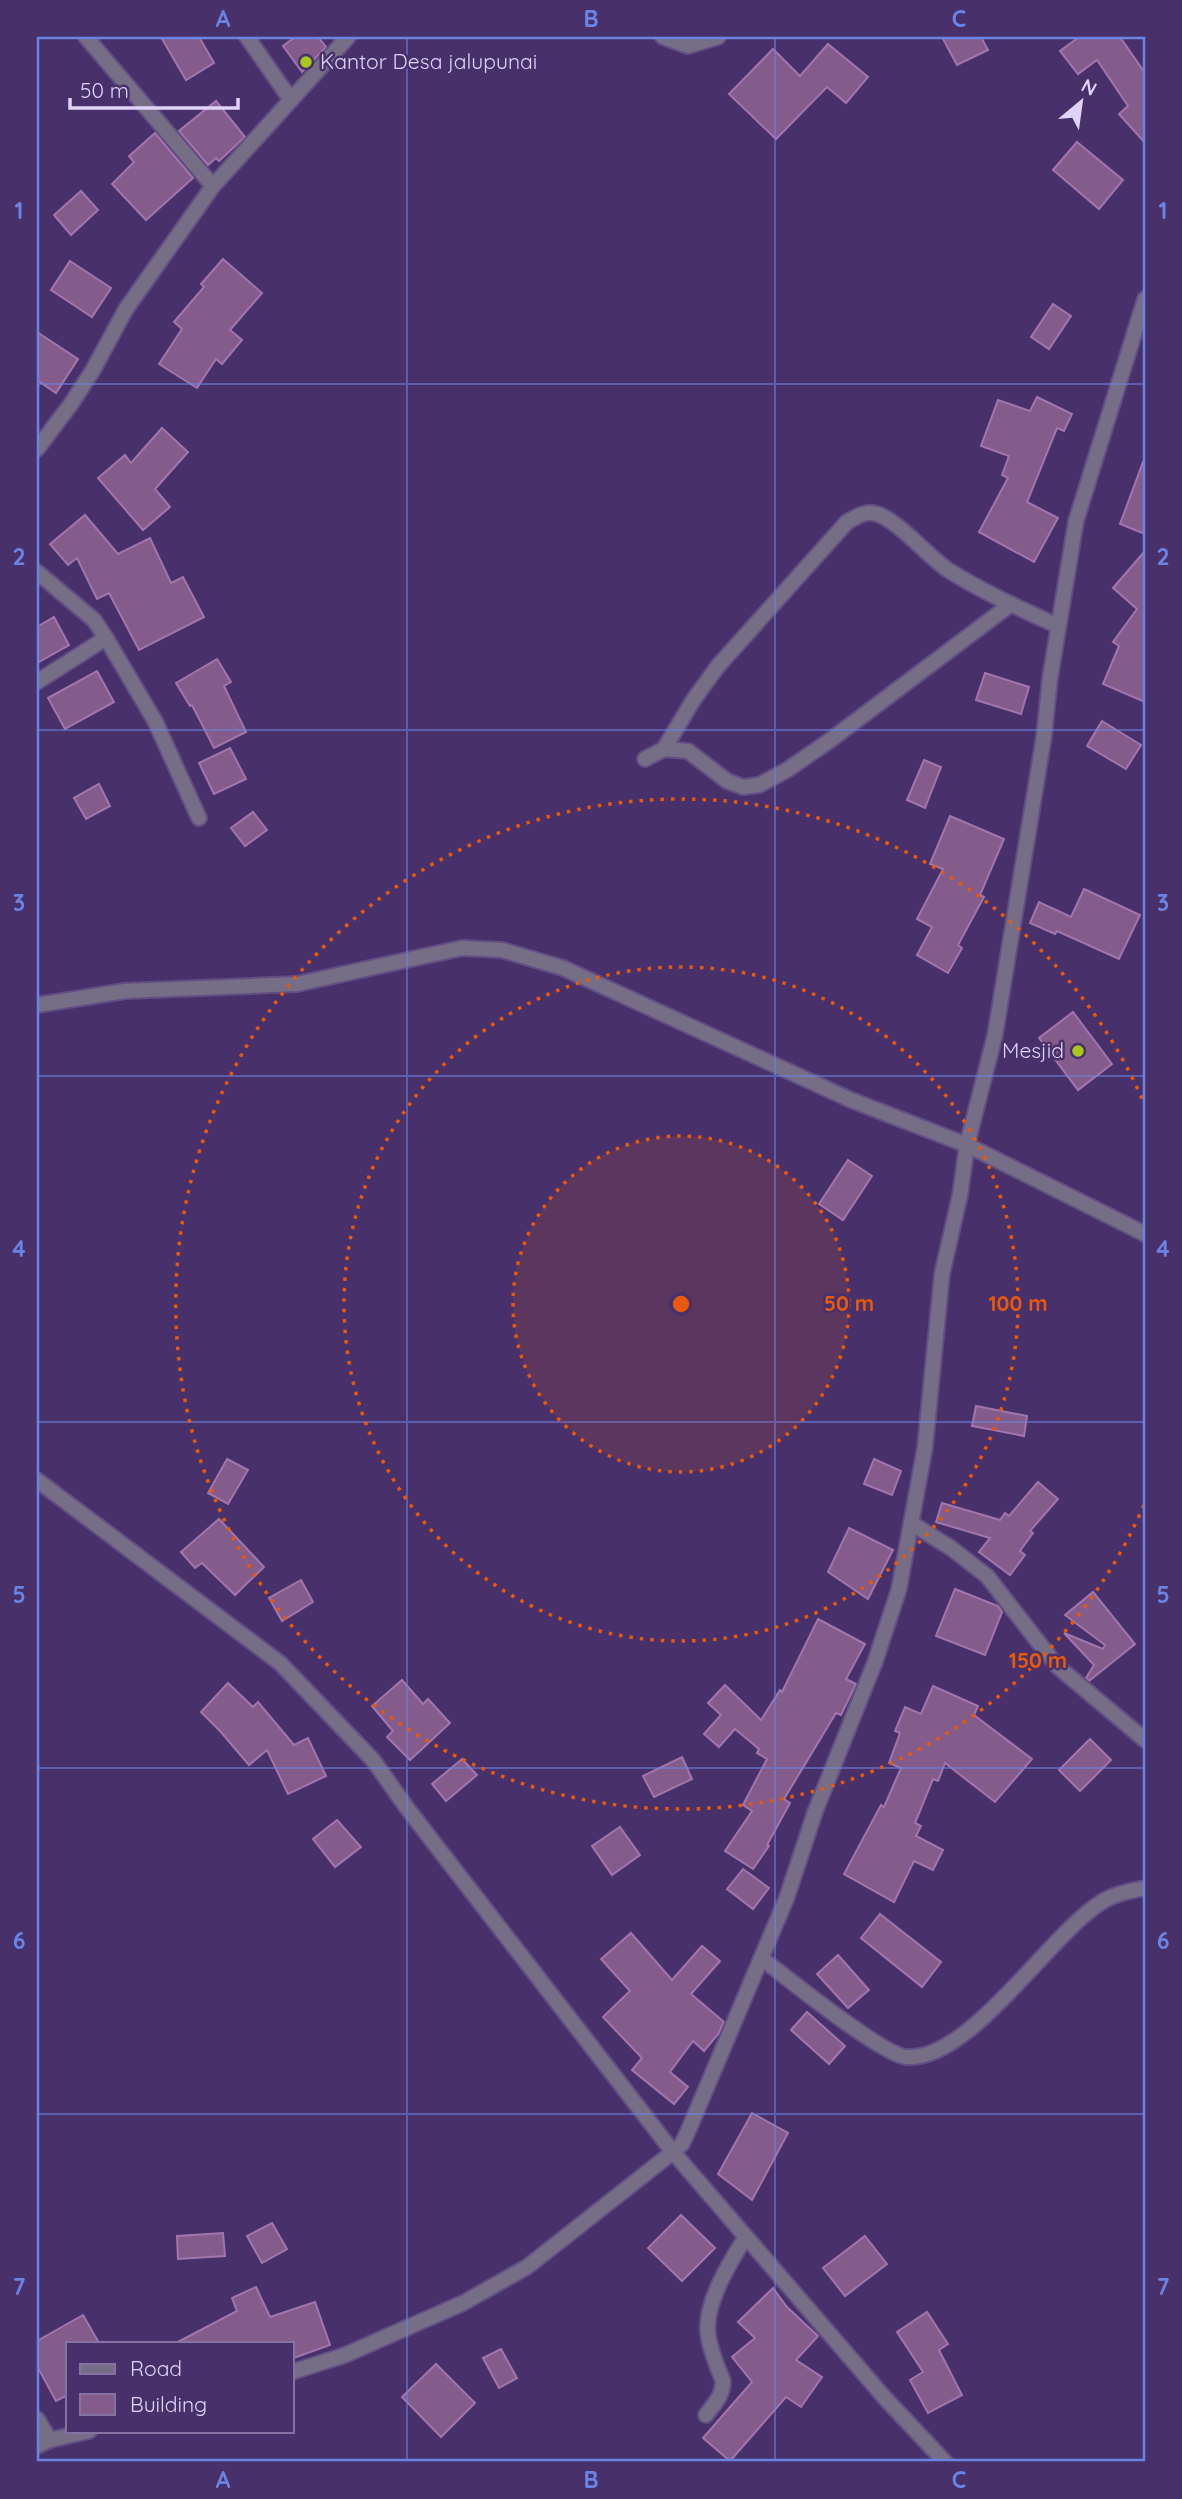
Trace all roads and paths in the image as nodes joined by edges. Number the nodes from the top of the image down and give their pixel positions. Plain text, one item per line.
1 (86, 37) edge
2 (247, 37) edge
3 (348, 37) edge
4 (663, 37) edge
5 (718, 37) edge
6 (291, 100) junction
7 (213, 186) junction
8 (1145, 299) edge
9 (37, 449) edge
10 (37, 572) edge
11 (1011, 604) junction
12 (1058, 626) junction
13 (106, 638) junction
14 (37, 682) edge
15 (664, 749) junction
16 (645, 759) dead end
17 (199, 818) dead end
18 (37, 1005) edge
19 (967, 1145) junction
20 (1145, 1234) edge
21 (37, 1480) edge
22 (911, 1523) junction
23 (1145, 1740) edge
24 (1145, 1888) edge
25 (761, 1958) junction
26 (673, 2152) junction
27 (745, 2238) junction
28 (294, 2371) edge
29 (706, 2415) dead end
30 (37, 2419) edge
31 (85, 2432) edge
32 (43, 2443) edge
33 (945, 2462) edge

1 - 7 street
2 - 6 street
3 - 6 street
4 - 5 street
6 - 7 street
7 - 9 street
8 - 12 street
10 - 13 street
11 - 12 street
11 - 15 street
11 - 15 street
12 - 19 street
13 - 14 street
13 - 17 street
15 - 16 street
18 - 19 street
19 - 20 street
19 - 22 street
21 - 26 street
22 - 23 street
22 - 25 street
24 - 25 street
25 - 26 street
26 - 27 street
26 - 28 street
27 - 29 street
27 - 33 street
30 - 32 street
31 - 32 street

